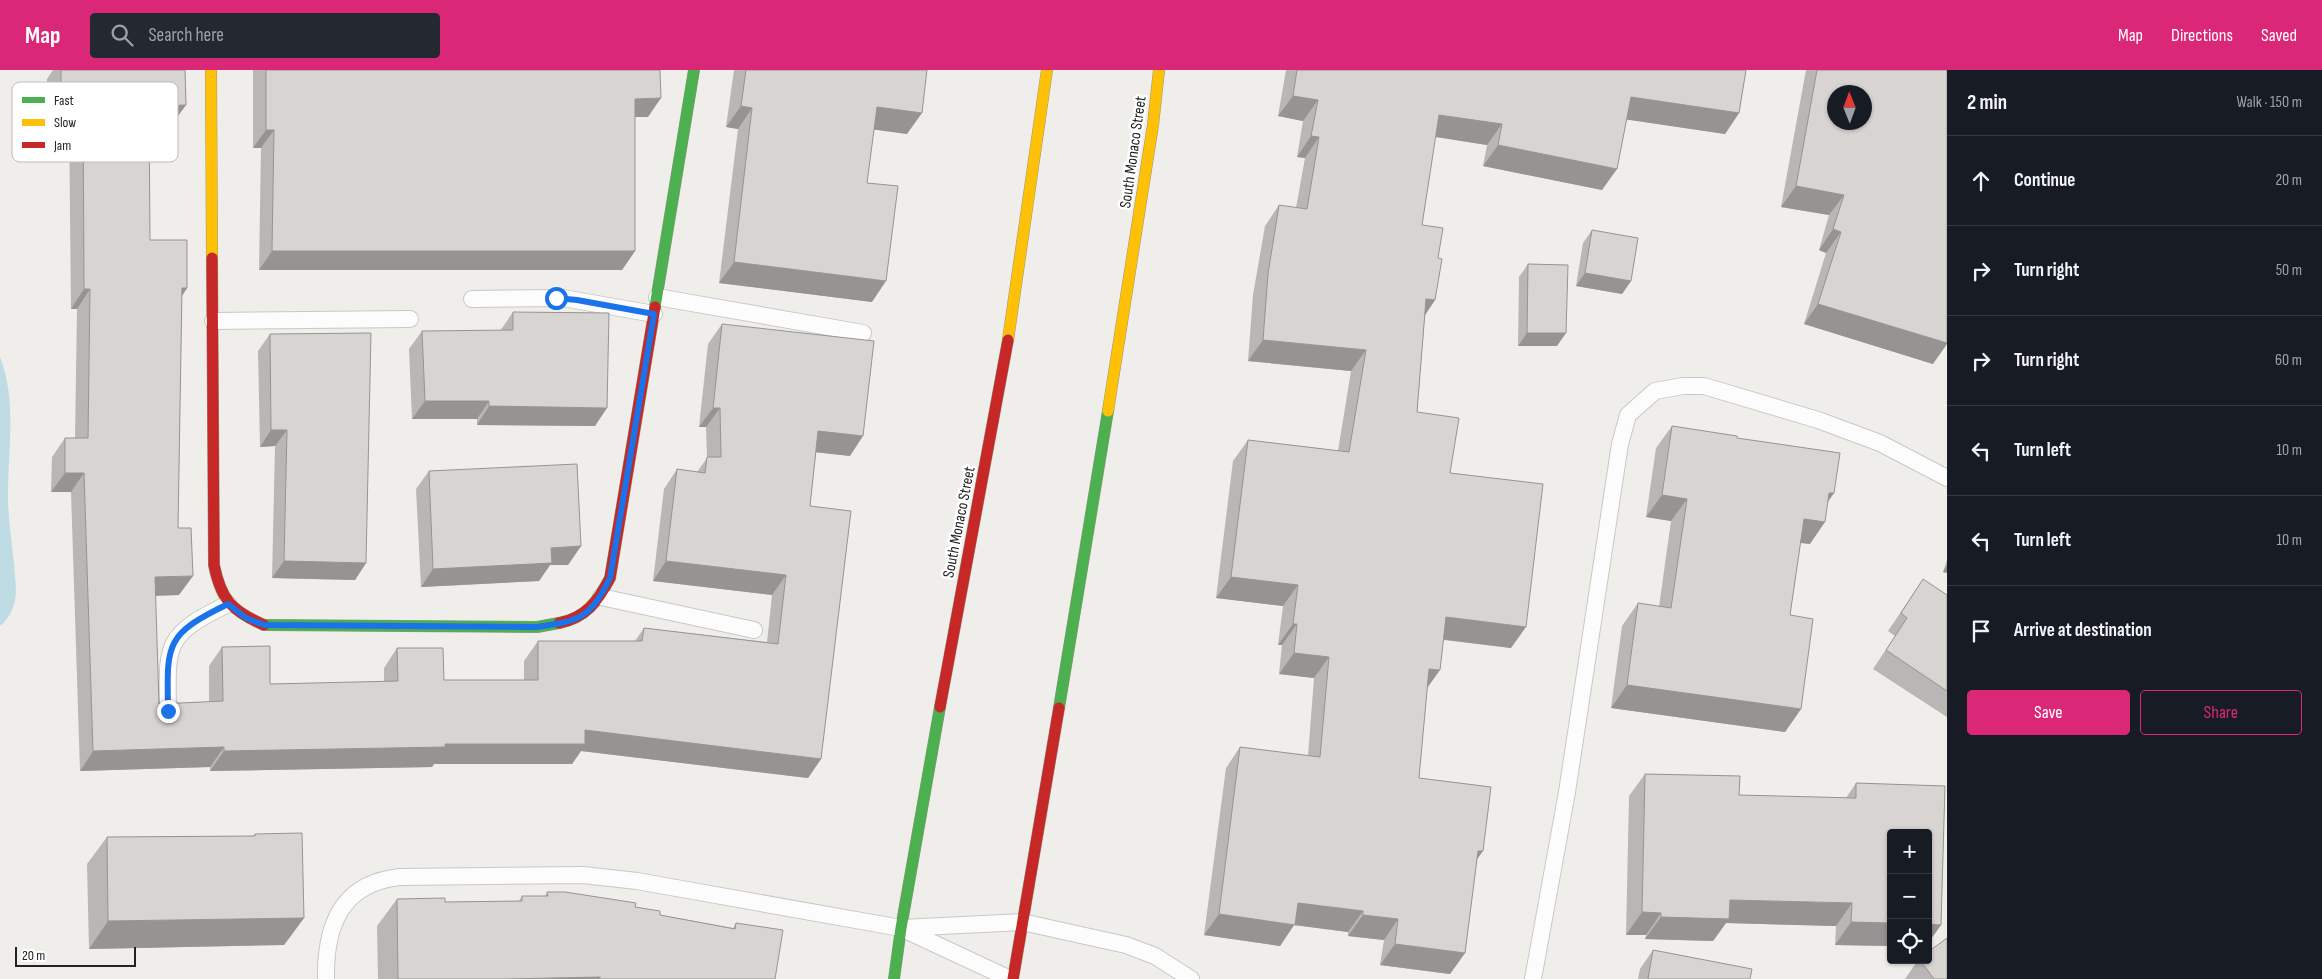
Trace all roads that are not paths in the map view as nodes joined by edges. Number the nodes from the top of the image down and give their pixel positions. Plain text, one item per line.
1 (211, 70) edge
2 (694, 70) edge
3 (1047, 70) edge
4 (1160, 70) edge
5 (656, 297) junction
6 (472, 299) dead end
7 (654, 314) junction
8 (410, 319) dead end
9 (212, 321) junction
10 (863, 333) dead end
11 (1947, 478) edge
12 (601, 597) junction
13 (228, 604) junction
14 (754, 630) dead end
15 (168, 711) edge
16 (1022, 922) junction
17 (901, 928) junction
18 (326, 979) edge
19 (894, 979) edge
20 (1011, 979) edge
21 (1191, 979) edge
22 (1533, 979) edge

1 - 9 main road
2 - 5 main road
3 - 17 main road, South Monaco Street
4 - 16 main road, South Monaco Street
5 - 7 main road
5 - 10 lane
6 - 7 lane
7 - 12 main road
8 - 9 lane
9 - 13 main road
11 - 22 lane
12 - 13 main road
12 - 14 lane
13 - 15 lane
16 - 17 lane
16 - 20 main road, South Monaco Street
16 - 21 lane
17 - 18 lane
17 - 19 main road, South Monaco Street
17 - 20 lane

